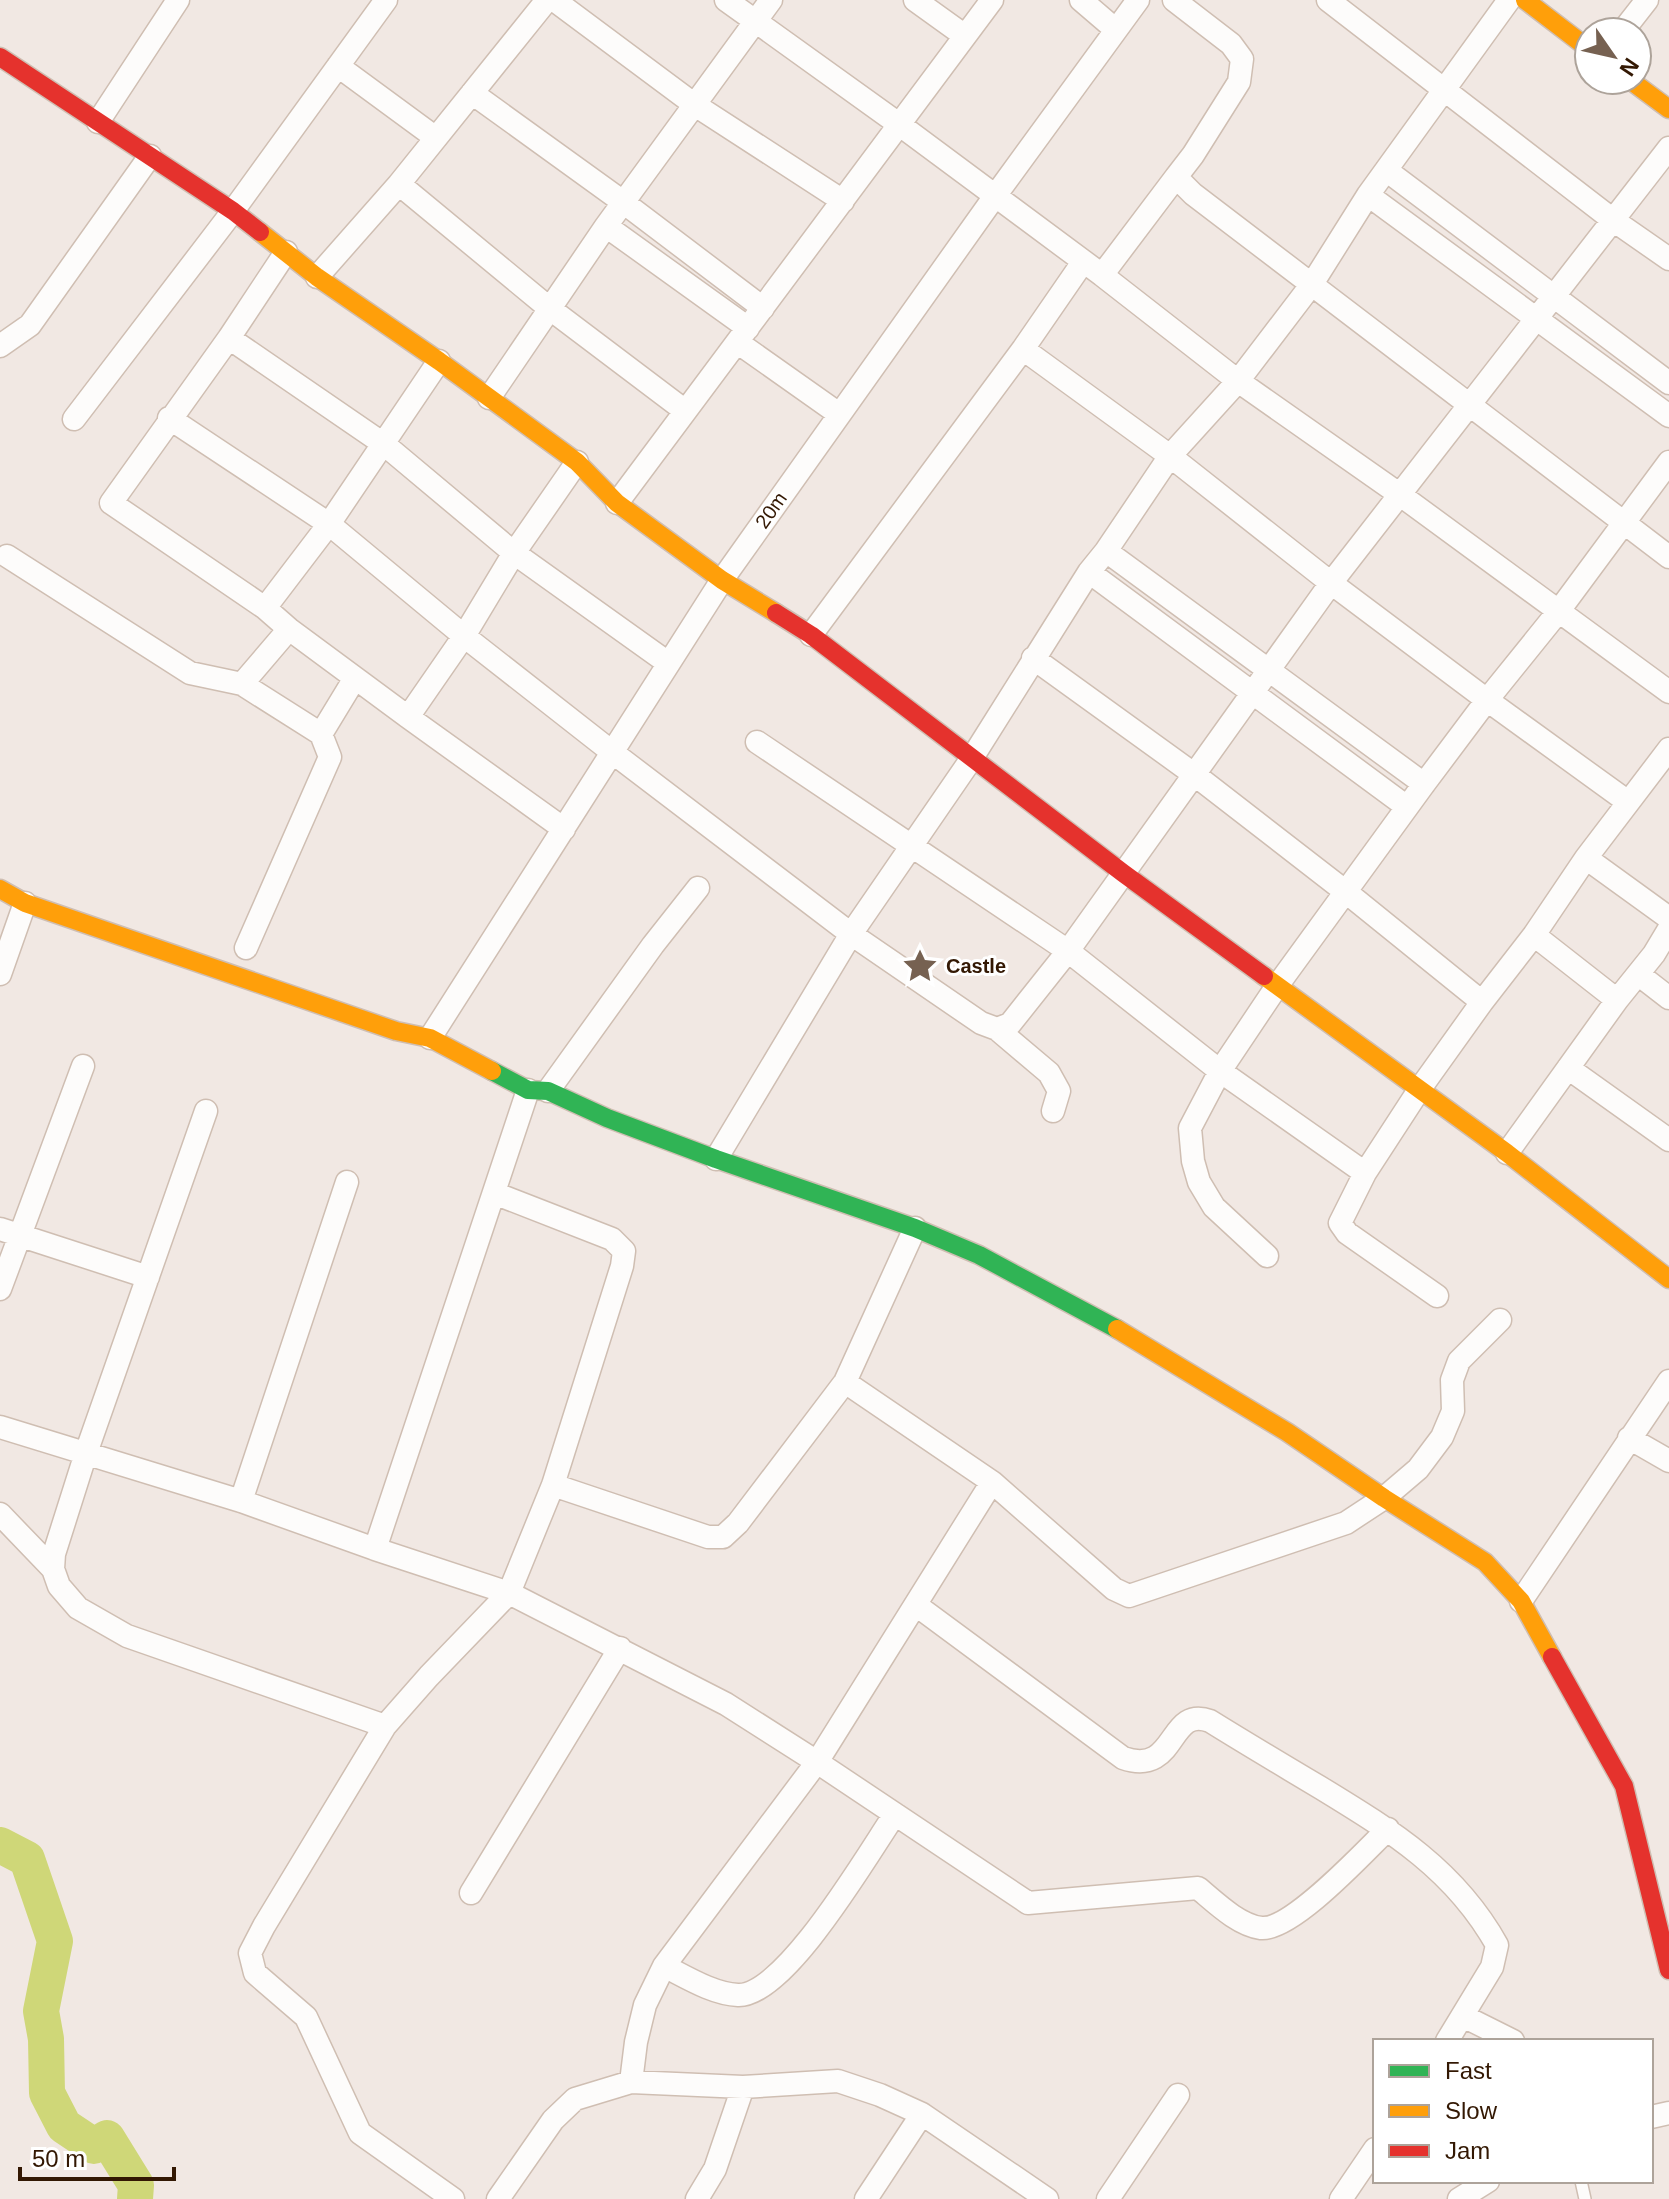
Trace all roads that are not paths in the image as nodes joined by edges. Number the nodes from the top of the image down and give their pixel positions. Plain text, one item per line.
1 (178, 0) edge
2 (386, 0) edge
3 (547, 0) edge
4 (554, 0) edge
5 (726, 0) edge
6 (771, 0) edge
7 (915, 0) edge
8 (992, 0) edge
9 (1081, 0) edge
10 (1138, 0) edge
11 (1174, 0) edge
12 (1328, 0) edge
13 (1509, 0) edge
14 (1525, 0) edge
15 (1647, 0) edge
16 (1634, 16) edge
17 (755, 21) junction
18 (1116, 30) junction
19 (965, 36) junction
20 (1573, 37) edge
21 (0, 57) edge
22 (338, 66) junction
23 (1444, 89) junction
24 (472, 93) junction
25 (1652, 96) edge
26 (695, 105) junction
27 (1669, 109) edge
28 (98, 122) junction
29 (900, 125) junction
30 (436, 138) junction
31 (1669, 148) edge
32 (150, 156) junction
33 (1386, 170) junction
34 (1176, 177) junction
35 (399, 184) junction
36 (1368, 195) junction
37 (995, 196) junction
38 (843, 201) junction
39 (623, 202) junction
40 (233, 211) junction
41 (1613, 220) junction
42 (606, 226) junction
43 (286, 252) junction
44 (1669, 259) edge
45 (1083, 262) junction
46 (1102, 275) junction
47 (317, 277) junction
48 (1312, 284) junction
49 (1553, 297) junction
50 (549, 308) junction
51 (763, 308) junction
52 (1536, 318) junction
53 (743, 335) junction
54 (229, 338) junction
55 (0, 346) edge
56 (1023, 349) junction
57 (439, 361) junction
58 (1238, 381) junction
59 (1669, 383) edge
60 (489, 398) junction
61 (1469, 404) junction
62 (684, 410) junction
63 (839, 414) junction
64 (1669, 416) edge
65 (169, 418) junction
66 (74, 419) dead end
67 (385, 445) junction
68 (1170, 456) junction
69 (577, 462) junction
70 (1669, 462) edge
71 (1399, 494) junction
72 (617, 503) junction
73 (329, 524) junction
74 (1624, 524) junction
75 (1106, 551) junction
76 (514, 553) junction
77 (7, 556) dead end
78 (1669, 557) edge
79 (1089, 572) junction
80 (722, 580) junction
81 (1331, 583) junction
82 (265, 608) junction
83 (1558, 612) junction
84 (289, 629) junction
85 (811, 635) junction
86 (464, 636) junction
87 (1033, 658) junction
88 (668, 663) junction
89 (1269, 671) junction
90 (355, 678) junction
91 (242, 684) junction
92 (1669, 692) edge
93 (1253, 693) junction
94 (1487, 700) junction
95 (408, 717) junction
96 (321, 734) junction
97 (757, 742) dead end
98 (1669, 749) edge
99 (612, 752) junction
100 (972, 758) junction
101 (1195, 775) junction
102 (1424, 784) junction
103 (1628, 802) junction
104 (1407, 807) junction
105 (564, 829) junction
106 (914, 846) junction
107 (1586, 858) junction
108 (1123, 873) junction
109 (698, 888) dead end
110 (0, 889) edge
111 (1346, 892) junction
112 (25, 903) junction
113 (1669, 918) edge
114 (1669, 929) edge
115 (851, 934) junction
116 (1534, 935) junction
117 (246, 948) dead end
118 (1068, 951) junction
119 (1662, 960) edge
120 (0, 974) edge
121 (1638, 974) junction
122 (1277, 986) junction
123 (1669, 998) edge
124 (1617, 1000) junction
125 (1482, 1002) junction
126 (997, 1029) junction
127 (430, 1038) junction
128 (83, 1066) dead end
129 (1568, 1068) junction
130 (1220, 1071) junction
131 (538, 1090) junction
132 (1419, 1090) junction
133 (206, 1111) dead end
134 (1053, 1111) dead end
135 (1669, 1140) edge
136 (1507, 1153) junction
137 (716, 1159) junction
138 (1365, 1173) junction
139 (347, 1182) dead end
140 (494, 1193) junction
141 (915, 1228) junction
142 (10, 1232) edge
143 (1267, 1256) dead end
144 (148, 1277) junction
145 (1669, 1279) edge
146 (0, 1289) edge
147 (1437, 1296) dead end
148 (1500, 1320) dead end
149 (1669, 1381) edge
150 (845, 1382) junction
151 (0, 1427) edge
152 (1629, 1438) junction
153 (86, 1453) junction
154 (1669, 1461) edge
155 (992, 1482) junction
156 (553, 1485) junction
157 (1384, 1498) junction
158 (241, 1501) junction
159 (0, 1514) edge
160 (375, 1549) junction
161 (53, 1569) junction
162 (509, 1593) junction
163 (1521, 1601) junction
164 (916, 1605) junction
165 (620, 1648) junction
166 (385, 1726) junction
167 (817, 1762) junction
168 (895, 1814) junction
169 (1388, 1829) junction
170 (471, 1893) dead end
171 (664, 1966) junction
172 (1669, 1970) edge
173 (1463, 2016) junction
174 (1448, 2039) edge
175 (1509, 2039) edge
176 (631, 2082) junction
177 (743, 2087) junction
178 (1178, 2095) dead end
179 (922, 2114) junction
180 (1373, 2152) edge
181 (1485, 2183) edge
182 (453, 2199) edge
183 (498, 2199) edge
184 (697, 2199) edge
185 (866, 2199) edge
186 (1047, 2199) edge
187 (1108, 2199) edge
188 (1341, 2199) edge
189 (1459, 2199) edge

1 - 28 street
2 - 22 street
3 - 24 street
4 - 26 street
5 - 17 street
6 - 17 street
7 - 19 street
8 - 19 street
9 - 18 street
10 - 18 street, 20m
11 - 34 street
12 - 23 street
13 - 23 street
14 - 20 street
15 - 16 street
17 - 26 street
17 - 29 street
18 - 37 street, 20m
19 - 29 street
21 - 28 street
22 - 30 street
22 - 40 street
23 - 33 street
23 - 41 street
24 - 30 street
24 - 39 street
25 - 27 street
26 - 38 street
26 - 39 street
28 - 32 street
29 - 37 street
29 - 38 street
30 - 35 street
31 - 41 street
32 - 40 street
32 - 55 street
33 - 36 street
33 - 49 street
34 - 46 street
34 - 48 street
35 - 47 street
35 - 50 street
36 - 48 street
36 - 52 street
37 - 45 street
37 - 63 street, 20m
38 - 51 street
39 - 42 street
39 - 51 street
40 - 43 street
40 - 66 street
41 - 44 street
41 - 49 street
42 - 50 street
42 - 53 street
43 - 47 street
43 - 54 street
45 - 46 street
45 - 56 street
46 - 58 street
47 - 57 street
48 - 58 street
48 - 61 street
49 - 52 street
49 - 59 street
50 - 60 street
50 - 62 street
51 - 53 street
52 - 61 street
52 - 64 street
53 - 62 street
53 - 63 street
54 - 65 street
54 - 67 street
56 - 68 street
56 - 85 street
57 - 60 street
57 - 67 street
58 - 68 street
58 - 71 street
60 - 69 street
61 - 71 street
61 - 74 street
62 - 72 street
63 - 80 street, 20m
65 - 73 street
65 - 82 street
67 - 73 street
67 - 76 street
68 - 75 street
68 - 81 street
69 - 72 street
69 - 76 street
70 - 74 street
71 - 81 street
71 - 83 street
72 - 80 street
73 - 82 street
73 - 86 street
74 - 78 street
74 - 83 street
75 - 79 street
75 - 89 street
76 - 86 street
76 - 88 street
77 - 91 street
79 - 87 street
79 - 93 street
80 - 85 street
80 - 88 street, 20m
81 - 89 street
81 - 94 street
82 - 84 street
83 - 92 street
83 - 94 street
84 - 90 street
84 - 91 street
85 - 100 street
86 - 95 street
86 - 99 street
87 - 100 street
87 - 101 street
88 - 99 street, 20m
89 - 93 street
89 - 102 street
90 - 95 street
90 - 96 street
91 - 96 street
93 - 101 street
93 - 104 street
94 - 102 street
94 - 103 street
95 - 105 street
96 - 117 street
97 - 106 street
98 - 103 street
99 - 105 street, 20m
99 - 115 street
100 - 106 street
100 - 108 street
101 - 108 street
101 - 111 street
102 - 104 street
103 - 107 street
104 - 111 street
105 - 127 street, 20m
106 - 115 street
106 - 118 street
107 - 113 street
107 - 116 street
108 - 118 street
108 - 122 street
109 - 131 street
110 - 112 street
111 - 122 street
111 - 125 street
112 - 120 street
112 - 127 street
114 - 119 street
115 - 126 street
115 - 137 street
116 - 124 street
116 - 125 street
118 - 126 street
118 - 130 street
119 - 121 street
121 - 123 street
121 - 124 street
122 - 130 street
122 - 132 street
124 - 129 street
125 - 132 street
126 - 134 street
127 - 131 street
128 - 142 street
129 - 135 street
129 - 136 street
130 - 138 street
130 - 143 street
131 - 137 street
131 - 140 street
132 - 136 street
132 - 138 street
133 - 144 street
136 - 145 street
137 - 141 street
138 - 147 street
139 - 158 street
140 - 156 street
140 - 160 street
141 - 150 street
141 - 157 street
142 - 144 street
142 - 146 street
144 - 153 street
148 - 157 street
149 - 152 street
150 - 155 street
150 - 156 street
151 - 153 street
152 - 154 street
152 - 163 street
153 - 158 street
153 - 161 street
155 - 157 street
155 - 164 street
156 - 162 street
157 - 163 street
158 - 160 street
159 - 161 street
160 - 162 street
161 - 166 street
162 - 165 street
162 - 166 street
163 - 172 street
164 - 167 street
164 - 169 street
165 - 167 street
165 - 170 street
166 - 182 street
167 - 168 street
167 - 171 street
168 - 169 street
168 - 171 street
169 - 173 street
171 - 176 street
173 - 174 street
173 - 175 street
176 - 177 street
176 - 183 street
177 - 179 street
177 - 184 street
178 - 187 street
179 - 185 street
179 - 186 street
180 - 188 street
181 - 189 street

